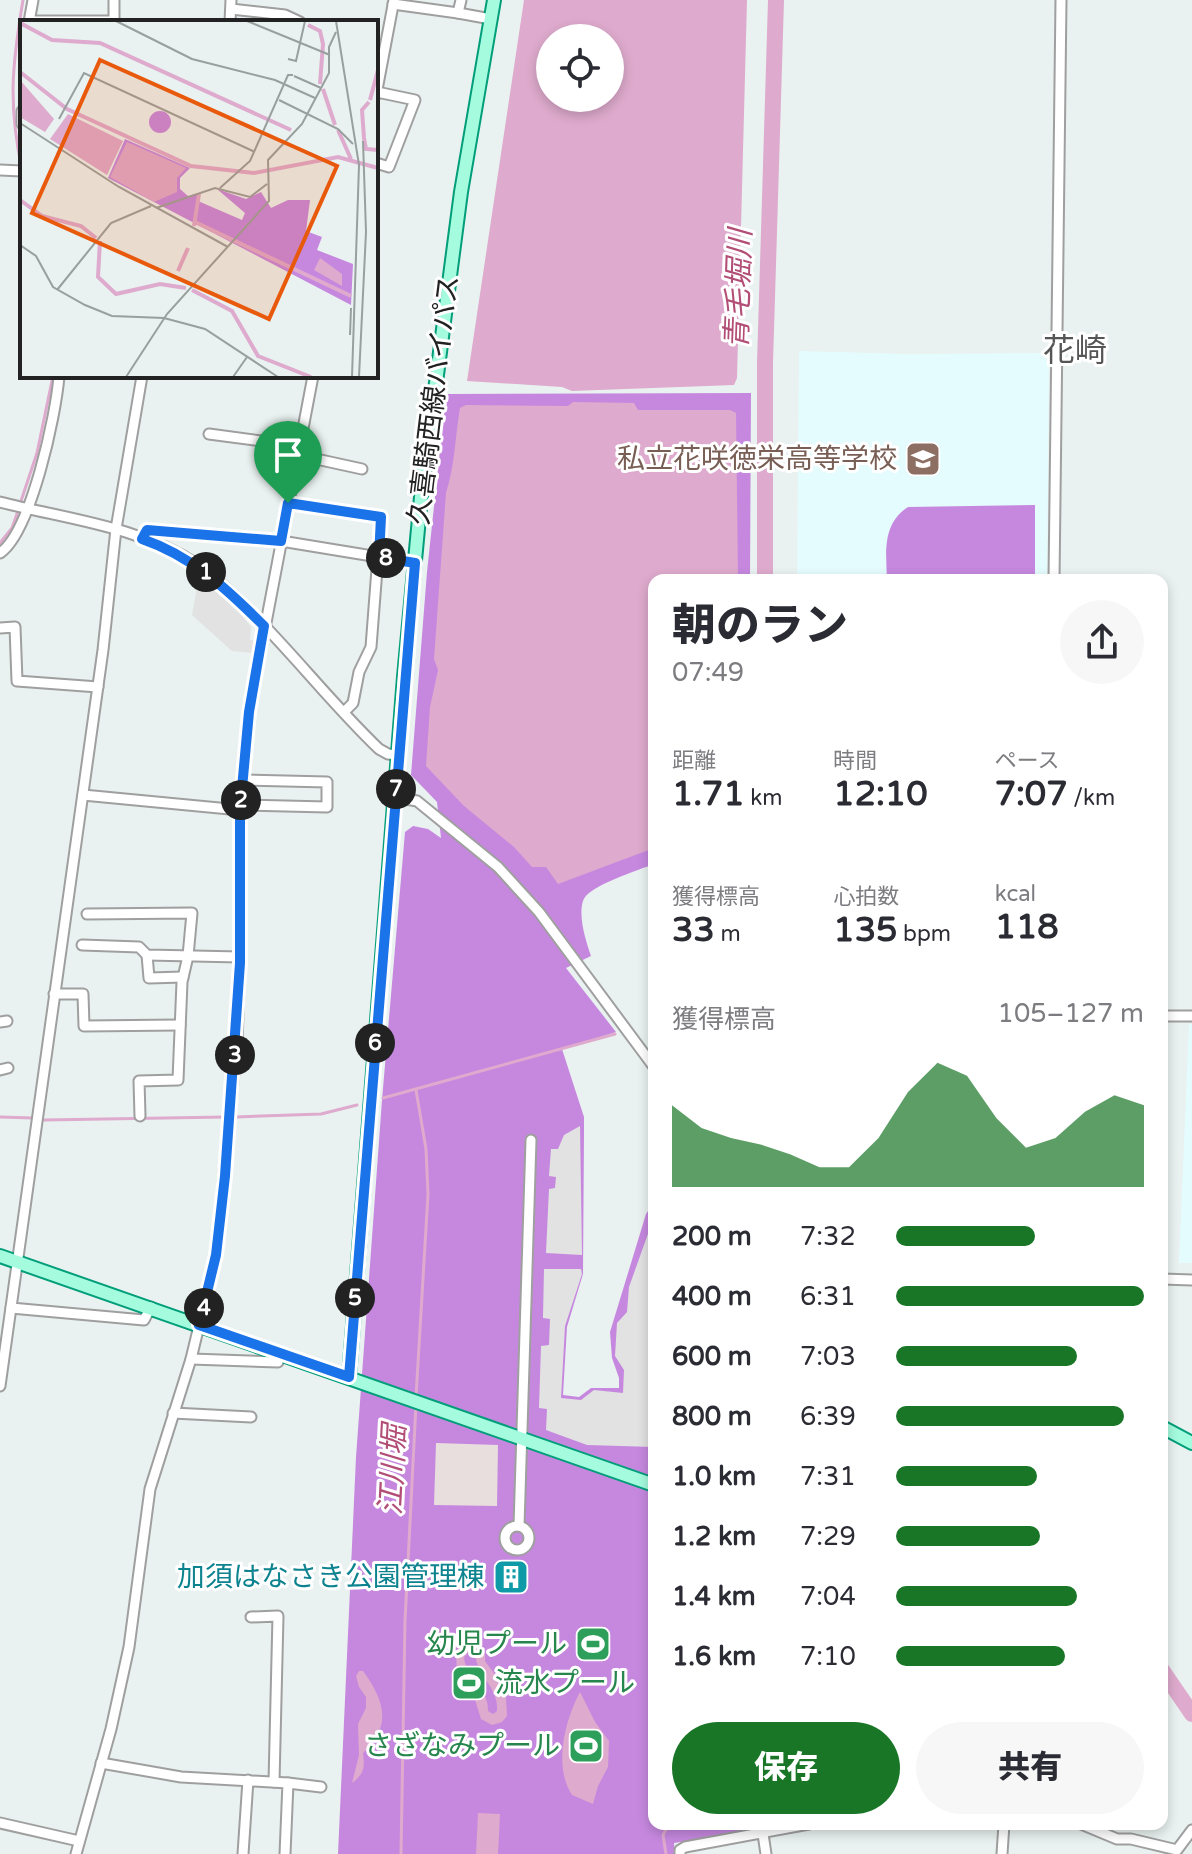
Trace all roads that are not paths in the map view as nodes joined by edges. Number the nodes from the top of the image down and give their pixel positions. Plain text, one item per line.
1 (33, 0) edge
2 (461, 0) edge
3 (494, 0) edge
4 (1061, 0) edge
5 (394, 2) edge
6 (231, 4) edge
7 (458, 13) junction
8 (491, 19) junction
9 (29, 20) edge
10 (296, 20) edge
11 (381, 42) edge
12 (378, 73) edge
13 (378, 94) edge
14 (378, 164) edge
15 (0, 170) edge
16 (20, 171) edge
17 (59, 378) edge
18 (142, 378) edge
19 (313, 378) edge
20 (209, 434) dead end
21 (298, 450) junction
22 (362, 469) dead end
23 (0, 502) edge
24 (288, 503) junction
25 (29, 509) junction
26 (116, 529) junction
27 (142, 539) junction
28 (281, 541) junction
29 (0, 553) edge
30 (379, 557) junction
31 (415, 563) junction
32 (1054, 574) edge
33 (264, 626) junction
34 (0, 628) edge
35 (98, 687) junction
36 (344, 712) junction
37 (398, 755) junction
38 (243, 780) junction
39 (83, 795) junction
40 (395, 797) junction
41 (241, 808) junction
42 (87, 914) dead end
43 (82, 945) dead end
44 (147, 955) junction
45 (188, 956) junction
46 (240, 957) junction
47 (183, 977) junction
48 (54, 994) junction
49 (1168, 1016) edge
50 (1192, 1016) edge
51 (180, 1025) junction
52 (648, 1059) edge
53 (140, 1116) dead end
54 (531, 1140) dead end
55 (0, 1256) edge
56 (17, 1261) junction
57 (1168, 1279) edge
58 (1192, 1280) edge
59 (151, 1307) junction
60 (11, 1308) junction
61 (199, 1325) junction
62 (191, 1359) junction
63 (278, 1362) dead end
64 (349, 1377) junction
65 (0, 1386) edge
66 (173, 1413) junction
67 (251, 1417) dead end
68 (1168, 1430) edge
69 (520, 1439) junction
70 (1192, 1443) edge
71 (648, 1483) edge
72 (519, 1526) dead end
73 (251, 1617) dead end
74 (101, 1763) junction
75 (248, 1780) junction
76 (274, 1782) junction
77 (288, 1783) junction
78 (321, 1787) dead end
79 (0, 1823) edge
80 (781, 1830) edge
81 (1004, 1830) edge
82 (1095, 1830) edge
83 (1192, 1830) edge
84 (763, 1834) junction
85 (79, 1841) junction
86 (1144, 1842) junction
87 (76, 1854) edge
88 (243, 1854) edge
89 (285, 1854) edge
90 (680, 1854) edge
91 (766, 1854) edge
92 (1002, 1854) edge
93 (1144, 1854) edge

1 - 9 street
2 - 7 street
3 - 8 main road, 久喜騎西線バイパス
4 - 32 street
5 - 7 street
5 - 11 street
6 - 10 street
7 - 8 street
8 - 31 main road, 久喜騎西線バイパス
11 - 12 street
13 - 14 street
15 - 16 street
17 - 25 street
18 - 26 street
19 - 21 street
20 - 21 street
21 - 22 street
21 - 24 street
23 - 25 street
24 - 28 street
24 - 30 street
25 - 26 street
25 - 29 street
26 - 27 street
26 - 35 street
27 - 28 street
27 - 33 street
28 - 30 street
28 - 33 street
30 - 31 street
30 - 36 street
31 - 37 main road, 久喜騎西線バイパス
33 - 36 street
33 - 38 street
34 - 35 street
35 - 39 street
36 - 37 street
37 - 40 main road, 久喜騎西線バイパス
38 - 41 street
38 - 41 street
39 - 41 street
39 - 48 street
40 - 52 street
40 - 64 main road, 久喜騎西線バイパス
41 - 46 street
42 - 45 street
43 - 44 street
44 - 45 street
44 - 47 street
45 - 46 street
45 - 47 street
46 - 61 street
47 - 51 street
48 - 51 street
48 - 56 street
49 - 50 street
51 - 53 street
54 - 69 street
55 - 56 main road
56 - 59 main road
56 - 60 street
57 - 58 street
59 - 60 street
59 - 61 main road
60 - 65 street
61 - 62 street
61 - 64 main road
62 - 63 street
62 - 66 street
64 - 69 main road
66 - 67 street
66 - 74 street
68 - 70 main road
69 - 71 main road
69 - 72 street
73 - 76 street
74 - 75 street
74 - 85 street
75 - 76 street
75 - 88 street
76 - 77 street
77 - 78 street
77 - 89 street
79 - 85 street
80 - 84 street
81 - 92 street
82 - 86 street
83 - 86 street
84 - 90 street
84 - 91 street
85 - 87 street
86 - 93 street

